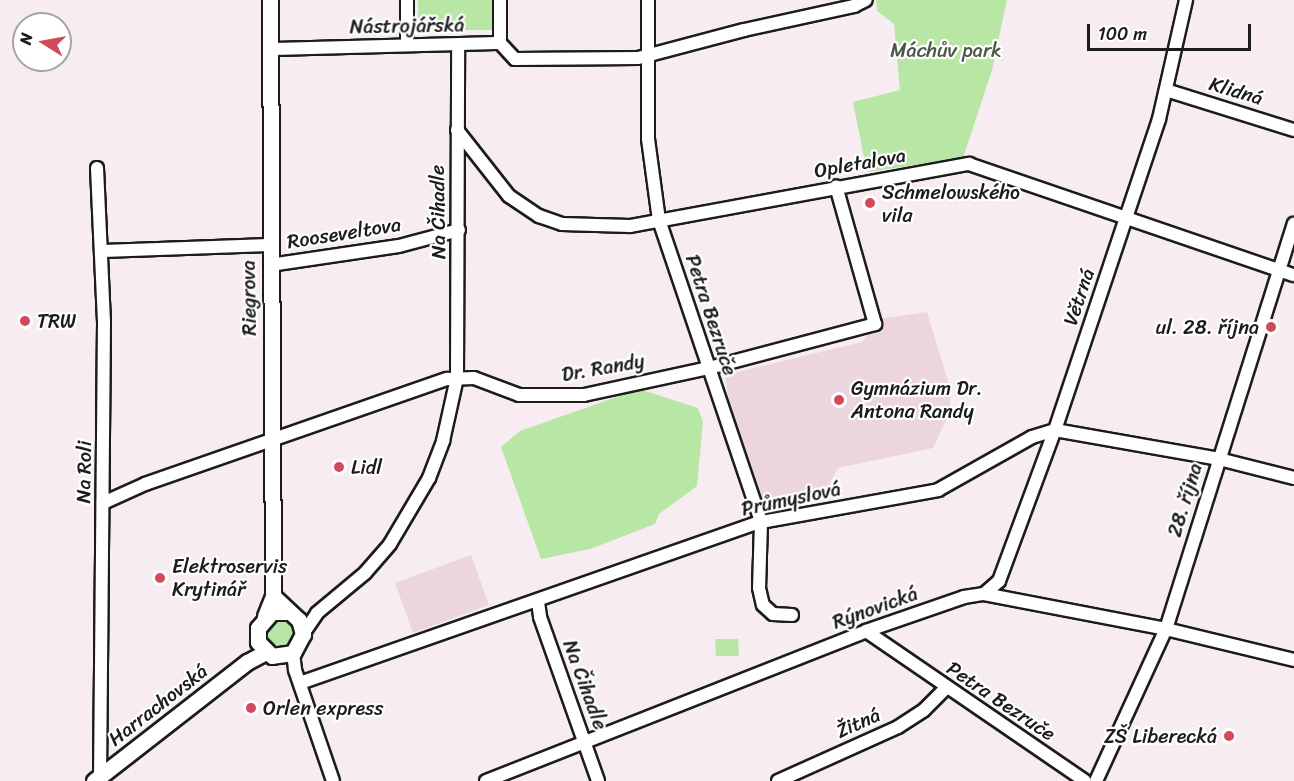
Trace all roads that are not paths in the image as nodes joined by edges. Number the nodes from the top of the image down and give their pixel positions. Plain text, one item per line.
1 (270, 0) edge
2 (407, 0) edge
3 (500, 0) edge
4 (648, 0) edge
5 (866, 0) edge
6 (1186, 0) edge
7 (500, 43) junction
8 (407, 45) junction
9 (458, 45) junction
10 (271, 49) junction
11 (649, 53) junction
12 (1166, 90) junction
13 (457, 130) junction
14 (1294, 130) edge
15 (97, 168) dead end
16 (836, 186) junction
17 (1127, 217) junction
18 (659, 220) junction
19 (1294, 224) edge
20 (459, 230) junction
21 (269, 245) junction
22 (104, 251) junction
23 (270, 265) junction
24 (1280, 270) junction
25 (1294, 275) edge
26 (709, 368) junction
27 (457, 378) junction
28 (1055, 430) junction
29 (271, 440) junction
30 (1219, 459) junction
31 (1294, 478) edge
32 (103, 502) junction
33 (761, 522) junction
34 (984, 594) junction
35 (273, 596) junction
36 (538, 602) junction
37 (290, 613) junction
38 (317, 613) junction
39 (792, 615) dead end
40 (265, 616) junction
41 (1166, 629) junction
42 (866, 631) junction
43 (303, 634) junction
44 (274, 651) junction
45 (1293, 656) edge
46 (300, 683) junction
47 (946, 688) junction
48 (585, 742) junction
49 (97, 779) edge
50 (333, 781) edge
51 (486, 781) edge
52 (597, 781) edge
53 (778, 781) edge
54 (1084, 781) edge
55 (1096, 781) edge

1 - 10 street, Riegrova
2 - 8 street
3 - 7 street
4 - 11 street, Petra Bezruče
5 - 11 street
6 - 12 street, Větrná
7 - 9 street, Nástrojářská
7 - 11 street
8 - 9 street, Nástrojářská
8 - 10 street, Nástrojářská
9 - 13 street, Na Čihadle
10 - 21 street, Riegrova
11 - 18 street, Petra Bezruče
12 - 14 street, Klidná
12 - 17 street, Větrná
13 - 18 street, Opletalova
13 - 20 street, Na Čihadle
15 - 22 street, Na Roli
16 - 17 street, Opletalova
16 - 18 street, Opletalova
16 - 26 street, Dr. Randy
17 - 24 street, Opletalova
17 - 28 street, Větrná
18 - 26 street, Petra Bezruče
19 - 24 street, 28. října
20 - 23 street, Rooseveltova
20 - 27 street, Na Čihadle
21 - 22 street, Rooseveltova
21 - 23 street, Riegrova
22 - 32 street, Na Roli
23 - 29 street, Riegrova
24 - 25 street, Opletalova
24 - 30 street, 28. října
26 - 27 street, Dr. Randy
26 - 33 street, Petra Bezruče
27 - 29 street, Dr. Randy
27 - 38 street
28 - 30 street, Průmyslová
28 - 33 street, Průmyslová
28 - 34 street, Větrná
29 - 32 street, Dr. Randy
29 - 35 street, Riegrova
30 - 31 street, Průmyslová
30 - 41 street, 28. října
32 - 49 street, Na Roli
33 - 36 street, Průmyslová
33 - 39 street, Petra Bezruče
34 - 41 street, Rýnovická
34 - 42 street, Rýnovická
35 - 37 street
35 - 40 street, Riegrova
36 - 46 street, Průmyslová
36 - 48 street, Na Čihadle
37 - 38 street
37 - 40 street
37 - 43 street
38 - 43 street
40 - 44 street, Riegrova
41 - 45 street, Rýnovická
41 - 55 street, 28. října
42 - 47 street, Petra Bezruče
42 - 48 street, Rýnovická
43 - 44 street
44 - 46 street
44 - 49 street, Harrachovská
46 - 50 street
47 - 53 street, Žitná
47 - 54 street, Petra Bezruče
48 - 51 street, Rýnovická
48 - 52 street, Na Čihadle

